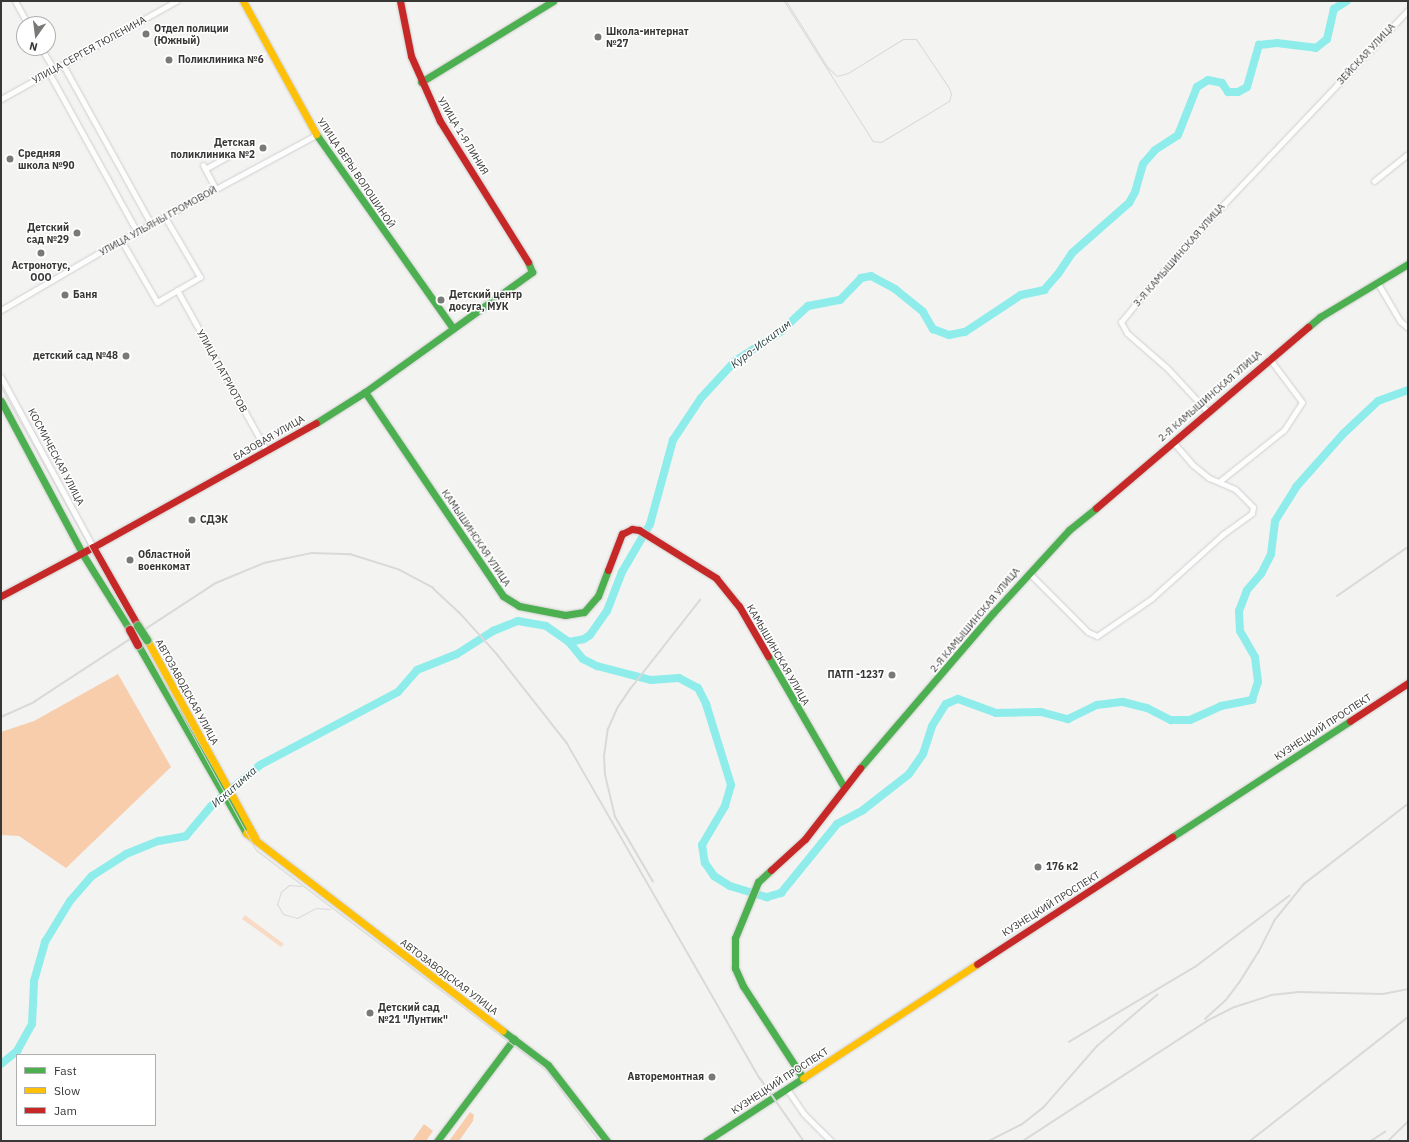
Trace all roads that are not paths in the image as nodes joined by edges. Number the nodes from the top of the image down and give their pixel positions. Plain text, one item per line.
1 (14, 1) edge
2 (176, 1) edge
3 (242, 1) edge
4 (400, 1) edge
5 (553, 1) edge
6 (1408, 10) edge
7 (23, 16) edge
8 (44, 56) edge
9 (63, 65) junction
10 (51, 71) junction
11 (421, 82) junction
12 (1, 99) edge
13 (1324, 100) joint
14 (316, 135) junction
15 (1408, 154) edge
16 (228, 156) dead end
17 (1374, 182) dead end
18 (216, 189) junction
19 (165, 217) junction
20 (151, 224) junction
21 (137, 232) junction
22 (122, 240) junction
23 (1408, 264) edge
24 (532, 272) joint
25 (1377, 282) junction
26 (178, 290) junction
27 (1, 310) edge
28 (453, 328) junction
29 (1408, 328) edge
30 (1269, 358) junction
31 (1, 377) edge
32 (365, 392) junction
33 (1, 401) edge
34 (1206, 411) junction
35 (1172, 442) junction
36 (267, 452) junction
37 (1220, 481) junction
38 (93, 547) junction
39 (82, 552) junction
40 (1029, 573) junction
41 (1, 596) edge
42 (1408, 683) edge
43 (212, 768) junction
44 (844, 787) junction
45 (514, 1039) junction
46 (803, 1078) junction
47 (787, 1089) junction
48 (437, 1141) edge
49 (607, 1141) edge
50 (706, 1141) edge
51 (831, 1141) edge

1 - 7 street
2 - 9 street, УЛИЦА СЕРГЕЯ ТЮЛЕНИНА
3 - 14 main road, УЛИЦА ВЕРЫ ВОЛОШИНОЙ
4 - 11 main road, УЛИЦА 1-Я ЛИНИЯ
5 - 11 main road
6 - 13 street, ЗЕЙСКАЯ УЛИЦА
8 - 10 street
9 - 10 street, УЛИЦА СЕРГЕЯ ТЮЛЕНИНА
9 - 20 street
10 - 12 street, УЛИЦА СЕРГЕЯ ТЮЛЕНИНА
10 - 21 street
11 - 24 main road, УЛИЦА 1-Я ЛИНИЯ
13 - 34 street, 3-Я КАМЫШИНСКАЯ УЛИЦА
14 - 18 street, УЛИЦА УЛЬЯНЫ ГРОМОВОЙ
14 - 28 main road, УЛИЦА ВЕРЫ ВОЛОШИНОЙ
15 - 17 street
16 - 18 street
18 - 19 street, УЛИЦА УЛЬЯНЫ ГРОМОВОЙ
19 - 20 street, УЛИЦА УЛЬЯНЫ ГРОМОВОЙ
19 - 26 street
20 - 21 street, УЛИЦА УЛЬЯНЫ ГРОМОВОЙ
21 - 22 street, УЛИЦА УЛЬЯНЫ ГРОМОВОЙ
22 - 26 street
22 - 27 street, УЛИЦА УЛЬЯНЫ ГРОМОВОЙ
23 - 25 main road, 2-Я КАМЫШИНСКАЯ УЛИЦА
24 - 28 main road, БАЗОВАЯ УЛИЦА
25 - 29 street
25 - 30 main road, 2-Я КАМЫШИНСКАЯ УЛИЦА
26 - 36 street, УЛИЦА ПАТРИОТОВ
28 - 32 main road, БАЗОВАЯ УЛИЦА
30 - 34 main road, 2-Я КАМЫШИНСКАЯ УЛИЦА
30 - 37 street
31 - 38 street, КОСМИЧЕСКАЯ УЛИЦА
32 - 36 main road, БАЗОВАЯ УЛИЦА
32 - 44 main road, КАМЫШИНСКАЯ УЛИЦА
33 - 39 main road
34 - 35 main road, 2-Я КАМЫШИНСКАЯ УЛИЦА
35 - 37 street
35 - 40 main road, 2-Я КАМЫШИНСКАЯ УЛИЦА
36 - 38 main road, БАЗОВАЯ УЛИЦА
37 - 40 street
38 - 39 main road, БАЗОВАЯ УЛИЦА
38 - 43 main road, АВТОЗАВОДСКАЯ УЛИЦА, bridge
39 - 41 main road, БАЗОВАЯ УЛИЦА
39 - 43 main road, АВТОЗАВОДСКАЯ УЛИЦА, bridge
40 - 44 main road, 2-Я КАМЫШИНСКАЯ УЛИЦА
42 - 46 main road, КУЗНЕЦКИЙ ПРОСПЕКТ
43 - 45 main road, АВТОЗАВОДСКАЯ УЛИЦА
44 - 46 main road, 2-Я КАМЫШИНСКАЯ УЛИЦА
45 - 48 main road
45 - 49 main road, АВТОЗАВОДСКАЯ УЛИЦА
46 - 47 main road, КУЗНЕЦКИЙ ПРОСПЕКТ
47 - 50 main road, КУЗНЕЦКИЙ ПРОСПЕКТ
47 - 51 street

